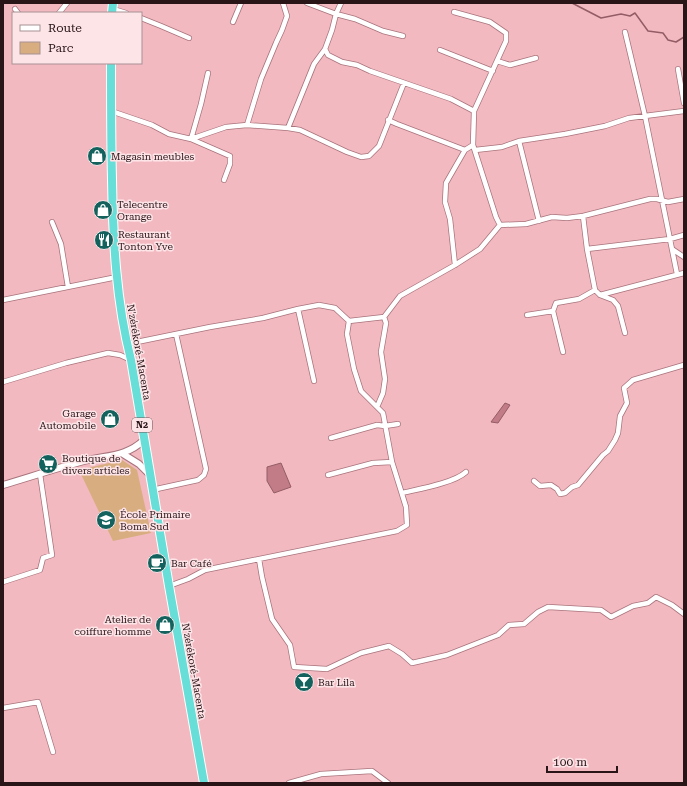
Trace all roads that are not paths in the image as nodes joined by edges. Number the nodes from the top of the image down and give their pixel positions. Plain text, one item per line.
1 (66, 3) edge
2 (241, 3) edge
3 (283, 3) edge
4 (307, 3) edge
5 (341, 3) edge
6 (113, 8) edge
7 (60, 12) edge
8 (123, 12) edge
9 (454, 12) dead end
10 (336, 14) junction
11 (142, 18) edge
12 (233, 22) dead end
13 (625, 32) dead end
14 (403, 36) dead end
15 (189, 38) dead end
16 (325, 49) junction
17 (440, 50) dead end
18 (536, 58) dead end
19 (497, 61) junction
20 (111, 64) edge
21 (678, 69) dead end
22 (493, 71) junction
23 (208, 74) dead end
24 (404, 83) junction
25 (684, 103) edge
26 (111, 111) junction
27 (474, 111) junction
28 (684, 111) edge
29 (645, 116) junction
30 (388, 120) junction
31 (247, 125) junction
32 (288, 128) junction
33 (191, 139) junction
34 (519, 141) junction
35 (474, 147) junction
36 (464, 150) junction
37 (224, 180) dead end
38 (684, 199) edge
39 (662, 201) junction
40 (583, 216) junction
41 (539, 220) junction
42 (52, 222) dead end
43 (500, 225) junction
44 (684, 235) edge
45 (670, 238) junction
46 (587, 249) junction
47 (672, 249) junction
48 (684, 257) edge
49 (455, 266) junction
50 (684, 273) edge
51 (677, 274) junction
52 (117, 277) junction
53 (68, 287) junction
54 (595, 290) junction
55 (600, 295) junction
56 (3, 300) edge
57 (298, 308) junction
58 (553, 311) junction
59 (527, 315) dead end
60 (384, 317) junction
61 (348, 321) junction
62 (625, 333) dead end
63 (176, 334) junction
64 (127, 344) junction
65 (562, 352) dead end
66 (131, 360) junction
67 (684, 365) edge
68 (314, 381) dead end
69 (3, 382) edge
70 (377, 407) junction
71 (398, 424) dead end
72 (386, 426) junction
73 (331, 438) dead end
74 (144, 440) junction
75 (123, 454) junction
76 (392, 462) junction
77 (466, 472) dead end
78 (40, 474) junction
79 (149, 474) junction
80 (328, 475) dead end
81 (534, 481) dead end
82 (3, 485) edge
83 (152, 490) junction
84 (402, 493) junction
85 (259, 559) junction
86 (3, 582) edge
87 (169, 586) junction
88 (684, 614) edge
89 (3, 708) edge
90 (53, 752) dead end
91 (204, 783) edge
92 (289, 783) edge
93 (388, 783) edge

1 - 7 street
2 - 12 street
3 - 31 street
4 - 10 street
5 - 10 street
6 - 8 street
9 - 19 street
10 - 14 street
10 - 16 street
11 - 15 street
13 - 29 street
16 - 24 street
16 - 32 street
17 - 22 street
18 - 19 street
19 - 22 street
20 - 26 highway, N'zérékoré-Macenta / N2
21 - 25 street
22 - 27 street
23 - 33 street
24 - 27 street
24 - 30 street
26 - 33 street
26 - 52 highway, N'zérékoré-Macenta / N2
27 - 35 street
28 - 29 street
29 - 34 street
29 - 39 street
30 - 32 street
30 - 36 street
31 - 32 street
31 - 33 street
33 - 37 street
34 - 35 street
34 - 41 street
35 - 36 street
35 - 43 street
36 - 49 street
38 - 39 street
39 - 40 street
39 - 45 street
40 - 41 street
40 - 46 street
41 - 43 street
42 - 53 street
43 - 49 street
44 - 45 street
45 - 46 street
45 - 47 street
46 - 54 street
47 - 48 street
47 - 51 street
49 - 60 street
50 - 51 street
51 - 55 street
52 - 53 street
52 - 64 highway, N'zérékoré-Macenta / N2
53 - 56 street
54 - 55 street
54 - 58 street
55 - 62 street
57 - 61 street
57 - 63 street
57 - 68 street
58 - 59 street
58 - 65 street
60 - 61 street
60 - 70 street
61 - 70 street
63 - 64 street
63 - 83 street
64 - 66 highway, N'zérékoré-Macenta / N2
66 - 69 street
66 - 74 highway, N'zérékoré-Macenta / N2
67 - 81 street
70 - 72 street
71 - 72 street
72 - 73 street
72 - 76 street
74 - 75 street
74 - 79 highway, N'zérékoré-Macenta / N2
75 - 78 street
75 - 79 street
76 - 80 street
76 - 84 street
77 - 84 street
78 - 82 street
78 - 86 street
79 - 83 highway, N'zérékoré-Macenta / N2
83 - 87 highway, N'zérékoré-Macenta / N2
84 - 85 street
85 - 87 street
85 - 88 street
87 - 91 highway, N'zérékoré-Macenta / N2
89 - 90 street
92 - 93 street

